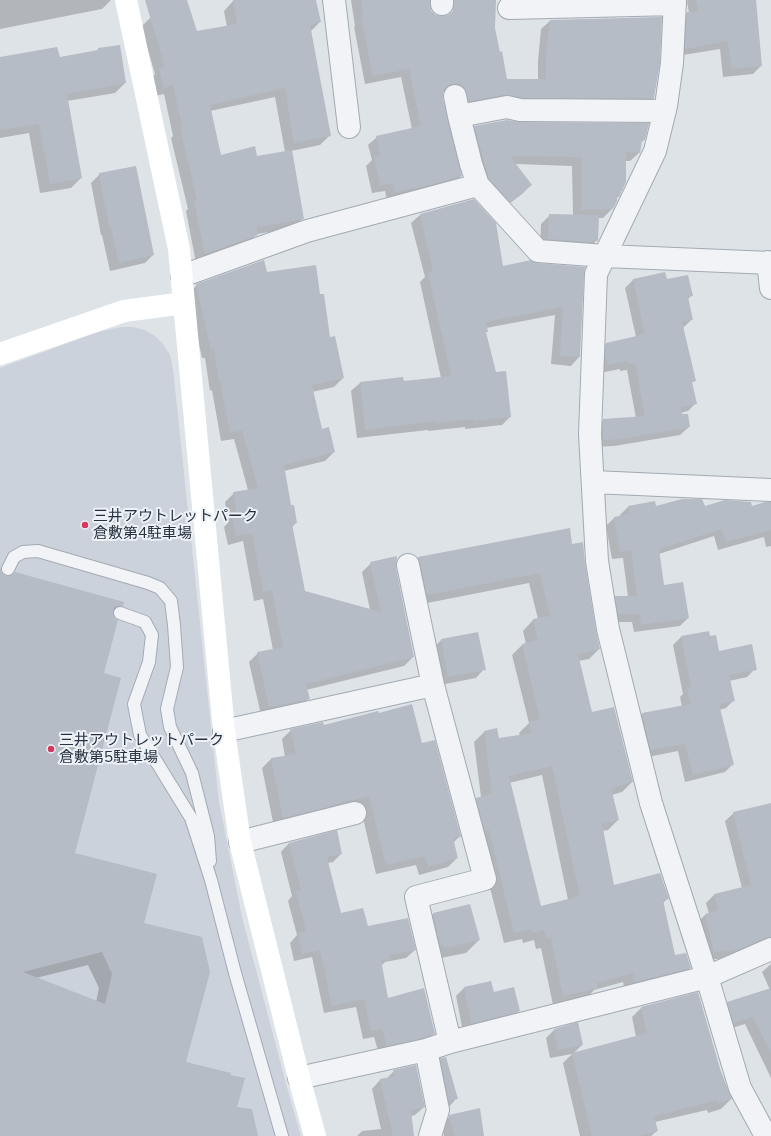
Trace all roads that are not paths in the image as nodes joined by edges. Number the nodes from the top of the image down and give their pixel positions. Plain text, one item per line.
1 (126, 0) edge
2 (334, 0) edge
3 (675, 2) edge
4 (509, 8) dead end
5 (665, 111) junction
6 (349, 127) dead end
7 (478, 185) junction
8 (605, 256) junction
9 (769, 263) edge
10 (182, 276) junction
11 (771, 288) edge
12 (184, 303) junction
13 (0, 354) edge
14 (593, 482) junction
15 (771, 490) edge
16 (408, 565) dead end
17 (8, 569) dead end
18 (120, 613) dead end
19 (433, 685) junction
20 (224, 731) junction
21 (355, 813) dead end
22 (240, 842) junction
23 (211, 880) junction
24 (771, 949) edge
25 (707, 977) junction
26 (450, 1042) junction
27 (426, 1050) junction
28 (299, 1078) junction
29 (282, 1136) edge
30 (316, 1136) edge
31 (430, 1136) edge
32 (766, 1136) edge

1 - 10 street
2 - 6 street
3 - 4 street
3 - 5 street
5 - 7 street
5 - 8 street
7 - 8 street
7 - 10 street
8 - 9 street
8 - 14 street
9 - 11 street
10 - 12 street
12 - 13 street
12 - 20 street
14 - 15 street
14 - 25 street
16 - 19 street
17 - 23 lane
18 - 23 lane
19 - 20 street
19 - 26 street
20 - 22 street
21 - 22 street
22 - 28 street
23 - 29 lane
24 - 25 street
25 - 26 street
25 - 32 street
26 - 27 street
27 - 28 street
27 - 31 street
28 - 30 street

